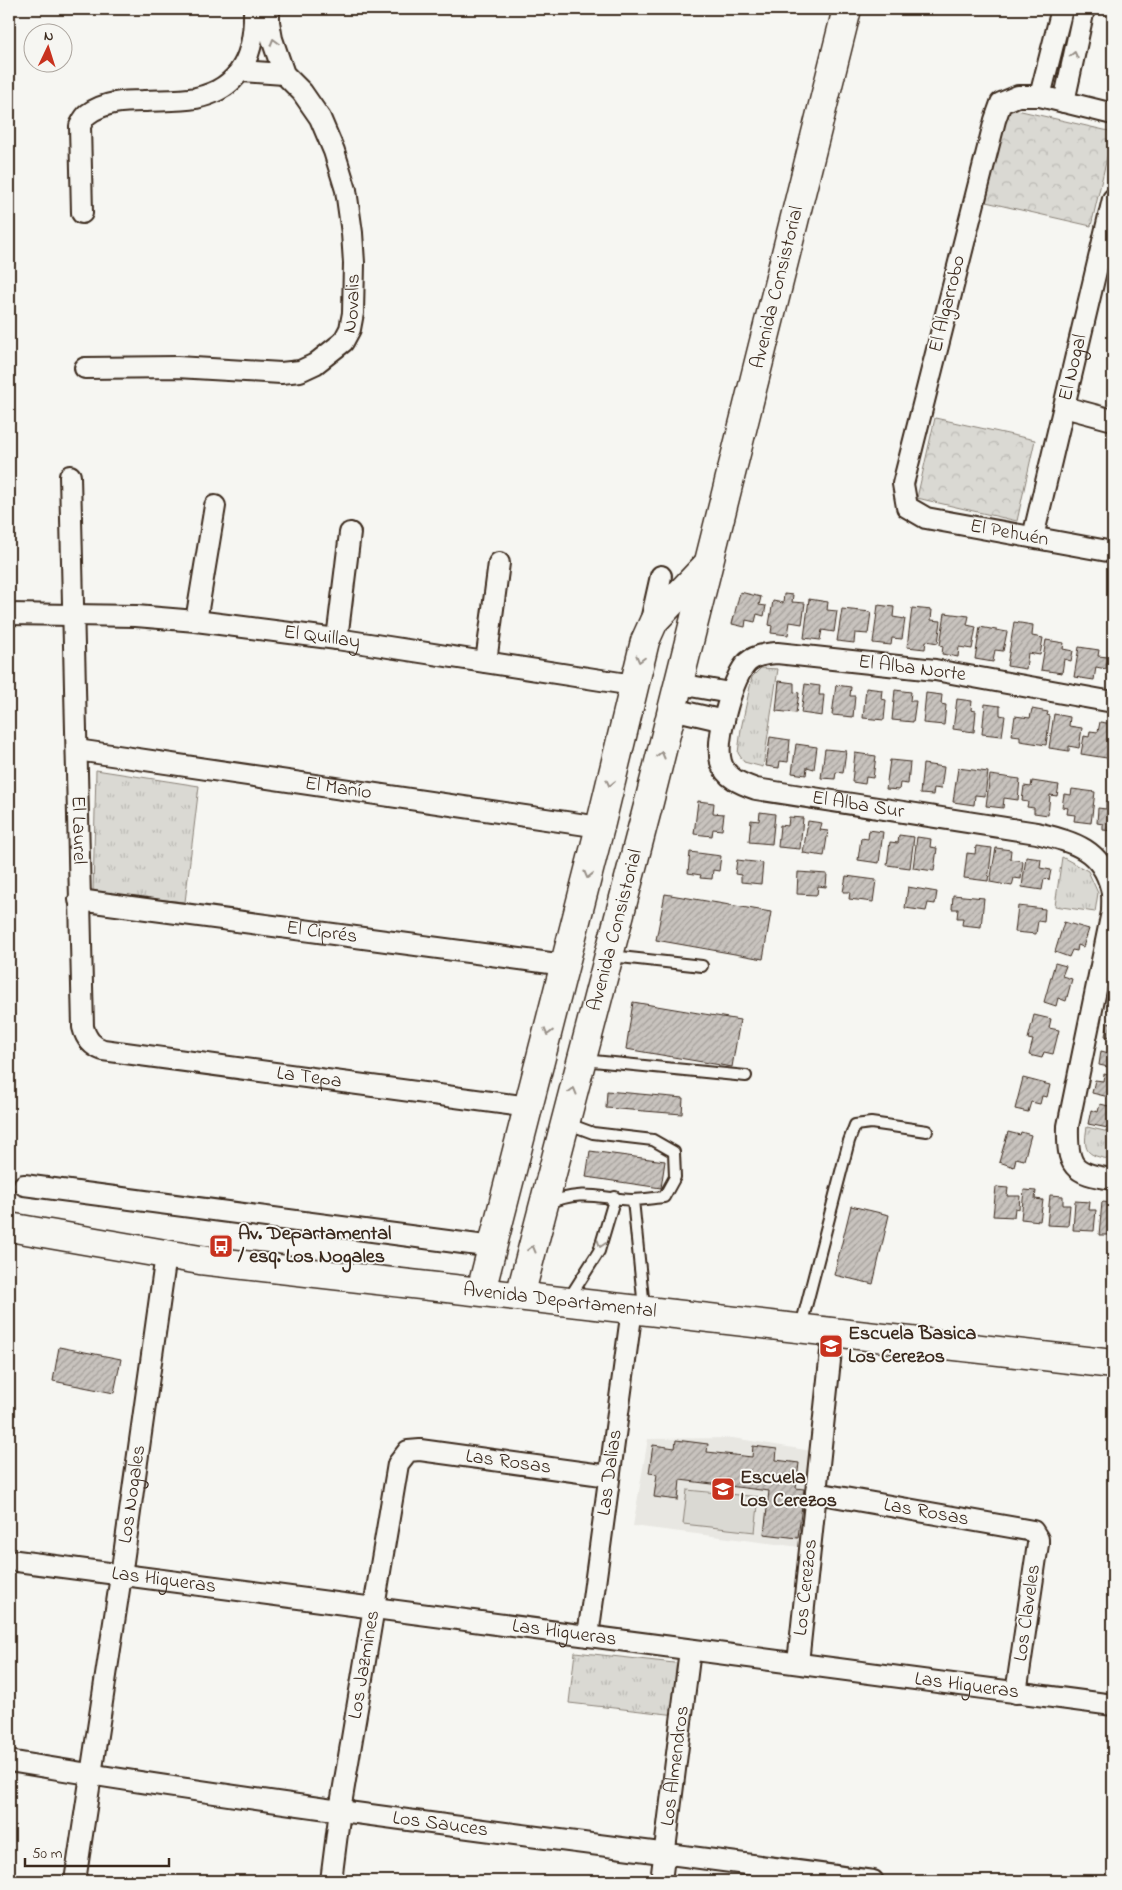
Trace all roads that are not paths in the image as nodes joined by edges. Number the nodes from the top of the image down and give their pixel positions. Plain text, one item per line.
1 (254, 9) edge
2 (269, 9) edge
3 (847, 9) edge
4 (1062, 9) edge
5 (1084, 9) edge
6 (242, 71) junction
7 (284, 74) junction
8 (1040, 96) junction
9 (1064, 102) junction
10 (1113, 114) edge
11 (1113, 199) edge
12 (82, 213) dead end
13 (1106, 262) edge
14 (85, 368) dead end
15 (1064, 408) junction
16 (1113, 420) edge
17 (70, 476) dead end
18 (215, 506) dead end
19 (907, 506) joint
20 (350, 533) dead end
21 (1033, 537) junction
22 (1113, 552) edge
23 (499, 563) dead end
24 (708, 564) junction
25 (661, 576) dead end
26 (665, 608) junction
27 (9, 614) edge
28 (72, 614) junction
29 (196, 621) junction
30 (648, 630) junction
31 (690, 636) junction
32 (337, 639) junction
33 (486, 662) junction
34 (633, 685) junction
35 (730, 693) junction
36 (676, 697) junction
37 (1113, 702) edge
38 (724, 721) junction
39 (77, 750) junction
40 (649, 802) junction
41 (600, 827) junction
42 (79, 900) junction
43 (609, 955) junction
44 (565, 965) junction
45 (702, 966) dead end
46 (91, 1043) joint
47 (582, 1060) junction
48 (746, 1076) dead end
49 (529, 1107) junction
50 (565, 1122) junction
51 (927, 1131) dead end
52 (1113, 1179) edge
53 (24, 1184) dead end
54 (615, 1198) junction
55 (505, 1199) junction
56 (633, 1200) junction
57 (543, 1206) junction
58 (9, 1227) edge
59 (493, 1247) junction
60 (166, 1255) junction
61 (481, 1291) junction
62 (520, 1296) junction
63 (568, 1302) junction
64 (638, 1310) junction
65 (801, 1328) junction
66 (833, 1332) junction
67 (1113, 1364) edge
68 (408, 1452) joint
69 (609, 1476) junction
70 (816, 1493) junction
71 (1036, 1534) joint
72 (13, 1559) edge
73 (121, 1576) junction
74 (374, 1608) junction
75 (588, 1636) junction
76 (690, 1650) junction
77 (798, 1664) junction
78 (1016, 1693) junction
79 (1113, 1705) edge
80 (9, 1761) edge
81 (90, 1774) junction
82 (340, 1810) junction
83 (664, 1852) junction
84 (75, 1881) edge
85 (331, 1881) edge
86 (660, 1881) edge
87 (873, 1881) edge

1 - 6 street
7 -> 2 street, Novalis
3 - 24 street, Avenida Consistorial
4 - 8 street
9 -> 5 street
6 - 7 street
6 - 12 street
7 - 14 street, Novalis
8 - 9 street
8 - 19 street, El Algarrobo
9 - 10 street
11 - 13 street, El Nogal
13 - 15 street, El Nogal
15 - 16 street
15 - 21 street, El Nogal
17 - 28 street, El Laurel
18 - 29 street
19 - 21 street, El Pehuén
20 - 32 street
21 - 22 street, El Pehuén
23 - 33 street
24 - 26 street, Avenida Consistorial
24 - 31 street, Avenida Consistorial
25 - 30 street, Avenida Consistorial
26 - 30 street, Avenida Consistorial
26 - 31 street
27 - 28 street, El Quillay
28 - 29 street, El Quillay
28 - 39 street, El Laurel
29 - 32 street, El Quillay
30 -> 34 street, Avenida Consistorial
31 - 36 street, Avenida Consistorial
32 - 33 street, El Quillay
33 - 34 street, El Quillay
34 -> 41 street, Avenida Consistorial
35 - 36 street
35 - 37 street, El Alba Norte
35 - 38 street, El Alba Norte
36 - 38 street
40 -> 36 street, Avenida Consistorial
38 - 52 street, El Alba Sur
39 - 41 street, El Mañío
39 - 42 street, El Laurel
40 - 41 street
40 - 43 street, Avenida Consistorial
41 -> 44 street, Avenida Consistorial
42 - 44 street, El Ciprés
42 - 46 street, El Laurel
43 - 45 lane
43 - 47 street, Avenida Consistorial
44 -> 49 street, Avenida Consistorial
46 - 49 street, La Tepa
47 - 48 lane
50 -> 47 street, Avenida Consistorial
49 - 55 street, Avenida Consistorial
50 - 56 lane
50 - 57 street, Avenida Consistorial
51 - 65 lane
53 - 59 street
54 - 56 lane
54 - 57 lane
54 -> 63 lane
55 - 57 street
55 - 59 street, Avenida Consistorial
56 - 64 lane
62 -> 57 street, Avenida Consistorial
58 - 60 street, Avenida Departamental
59 - 61 street, Avenida Consistorial
60 - 61 street, Avenida Departamental
60 - 73 street, Los Nogales
61 - 62 street, Avenida Departamental
62 - 63 street, Avenida Departamental
63 - 64 street, Avenida Departamental
64 - 65 street, Avenida Departamental
64 - 69 street, Las Dalias
65 - 66 street, Avenida Departamental
66 - 67 street, Avenida Departamental
66 - 70 street, Los Cerezos
68 - 69 street, Las Rosas
68 - 74 street, Los Jazmines
69 - 75 street, Las Dalias
70 - 71 street, Las Rosas
70 - 77 street, Los Cerezos
71 - 78 street, Los Claveles
72 - 73 street, Las Higueras
73 - 74 street, Las Higueras
73 - 81 street, Los Nogales
74 - 75 street, Las Higueras
74 - 82 street, Los Jazmines
75 - 76 street, Las Higueras
76 - 77 street, Las Higueras
76 - 83 street, Los Almendros
77 - 78 street, Las Higueras
78 - 79 street, Las Higueras
80 - 81 street, Los Sauces
81 - 82 street, Los Sauces
81 - 84 street, Los Nogales
82 - 83 street, Los Sauces
82 - 85 street, Los Jazmines
83 - 86 street, Los Almendros
83 - 87 street, Los Sauces

